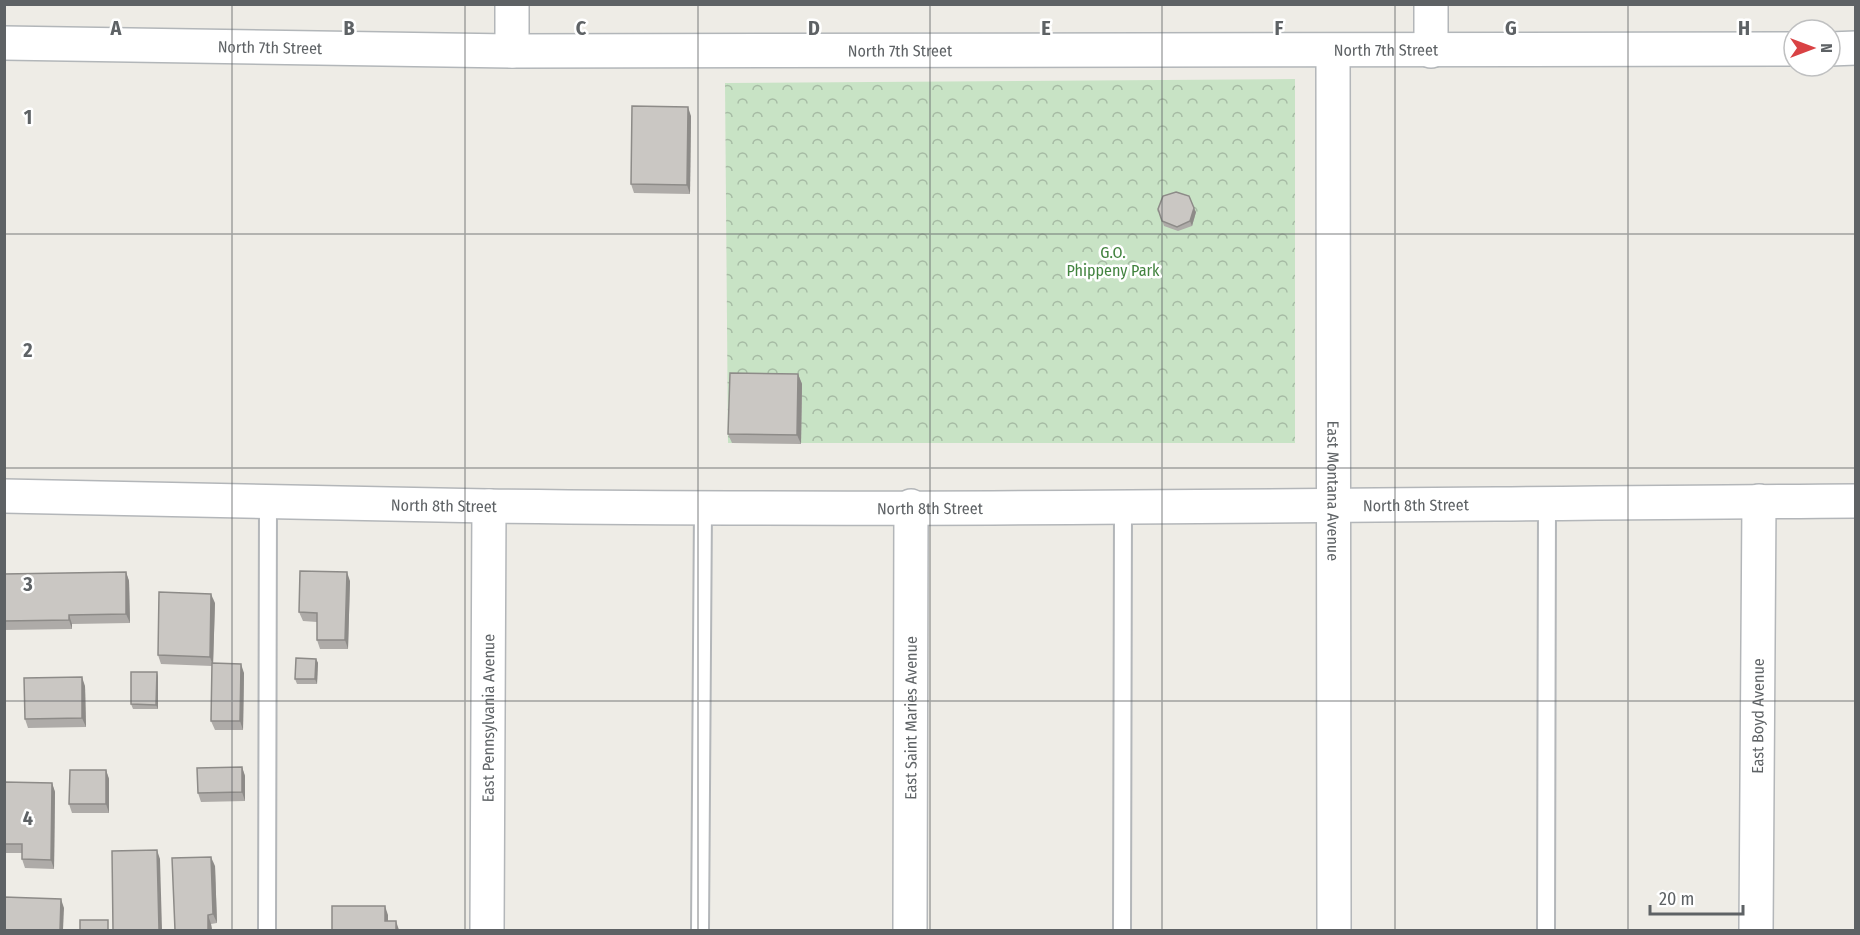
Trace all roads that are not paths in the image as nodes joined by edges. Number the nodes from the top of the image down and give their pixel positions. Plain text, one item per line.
1 (512, 4) edge
2 (1431, 4) edge
3 (4, 43) edge
4 (1782, 49) edge
5 (512, 51) junction
6 (1333, 51) junction
7 (1431, 51) junction
8 (4, 496) edge
9 (268, 501) junction
10 (1759, 501) junction
11 (1856, 501) edge
12 (1547, 503) junction
13 (1335, 505) junction
14 (489, 506) junction
15 (911, 506) junction
16 (1123, 506) junction
17 (703, 507) junction
18 (267, 930) edge
19 (487, 930) edge
20 (700, 930) edge
21 (910, 930) edge
22 (1122, 930) edge
23 (1334, 930) edge
24 (1546, 930) edge
25 (1756, 930) edge

1 - 5 street
2 - 7 street
3 - 5 street, North 7th Street
4 - 7 street, North 7th Street
5 - 6 street, North 7th Street
6 - 7 street, North 7th Street
6 - 13 street, East Montana Avenue
8 - 9 street, North 8th Street
9 - 14 street, North 8th Street
9 - 18 lane
10 - 11 street, North 8th Street
10 - 12 street, North 8th Street
10 - 25 street, East Boyd Avenue
12 - 13 street, North 8th Street
12 - 24 lane
13 - 16 street, North 8th Street
13 - 23 street, East Montana Avenue
14 - 17 street, North 8th Street
14 - 19 street, East Pennsylvania Avenue
15 - 16 street, North 8th Street
15 - 17 street, North 8th Street
15 - 21 street, East Saint Maries Avenue
16 - 22 lane
17 - 20 lane

